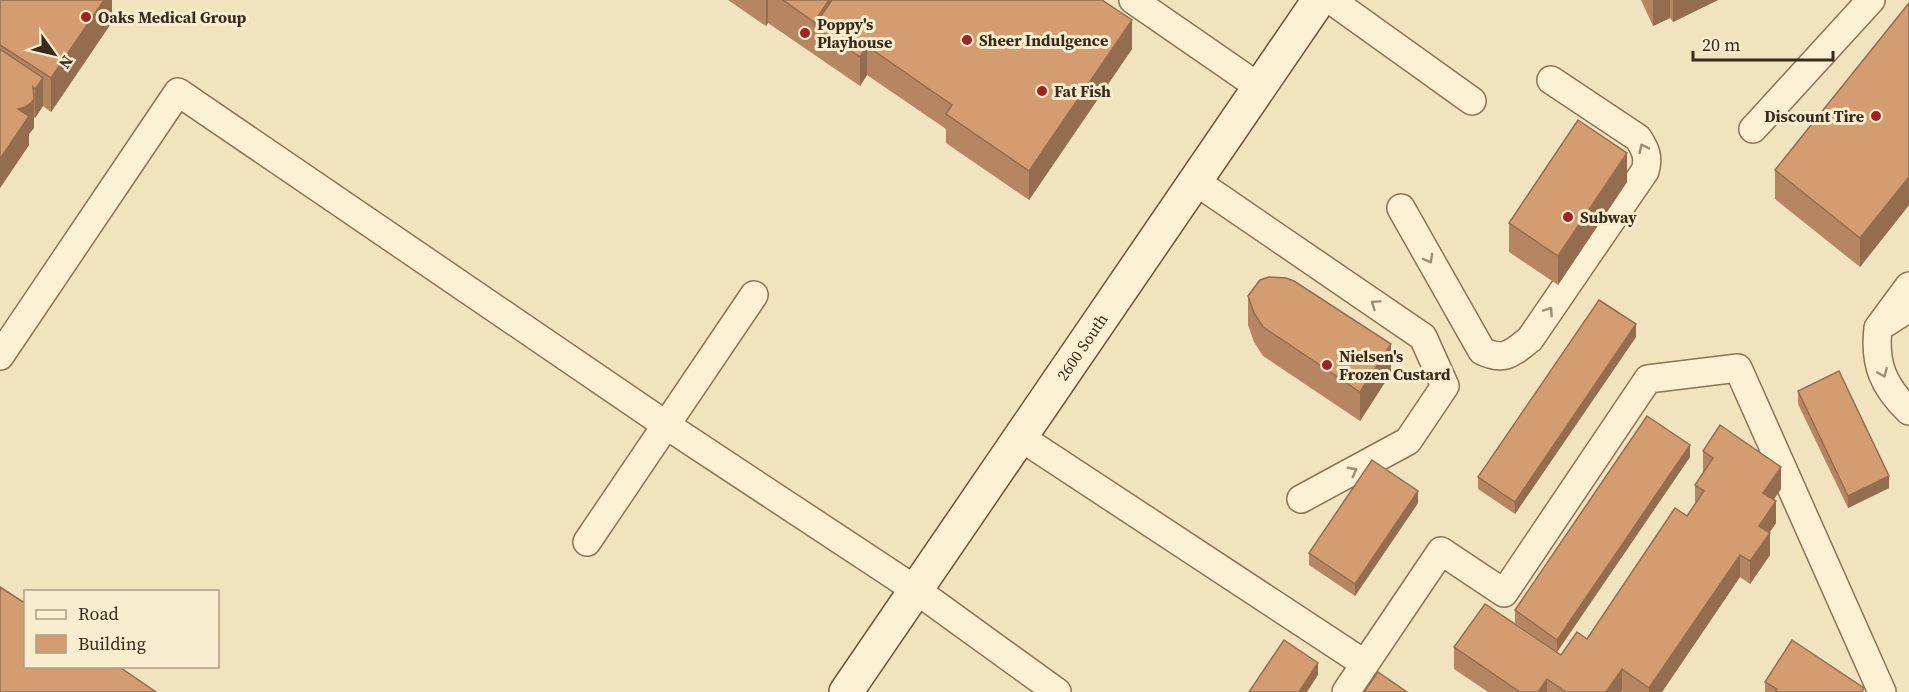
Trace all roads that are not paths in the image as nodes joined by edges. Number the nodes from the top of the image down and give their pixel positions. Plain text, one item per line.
1 (1133, 0) edge
2 (1319, 0) edge
3 (1331, 0) edge
4 (1870, 0) edge
5 (1551, 80) dead end
6 (1259, 87) junction
7 (1472, 101) dead end
8 (1754, 129) dead end
9 (1195, 181) junction
10 (1401, 208) dead end
11 (1909, 286) edge
12 (754, 295) dead end
13 (1909, 308) edge
14 (1878, 328) junction
15 (0, 356) edge
16 (1909, 411) edge
17 (666, 425) junction
18 (1020, 437) junction
19 (1301, 499) dead end
20 (587, 542) dead end
21 (916, 590) junction
22 (1365, 664) junction
23 (846, 692) edge
24 (1057, 692) edge
25 (1346, 692) edge
26 (1882, 692) edge

1 - 6 lane
2 - 6 main road, 2600 South
3 - 7 lane
4 - 8 lane
10 -> 5 lane
6 - 9 main road, 2600 South
9 - 18 main road, 2600 South
19 -> 9 lane
11 - 14 lane
12 - 17 lane
13 - 14 lane
14 -> 16 lane
15 - 17 lane
17 - 20 lane
17 - 21 lane
18 - 21 main road, 2600 South
18 - 22 lane
21 - 23 main road, 2600 South
21 - 24 lane
22 - 25 lane
22 - 26 lane

